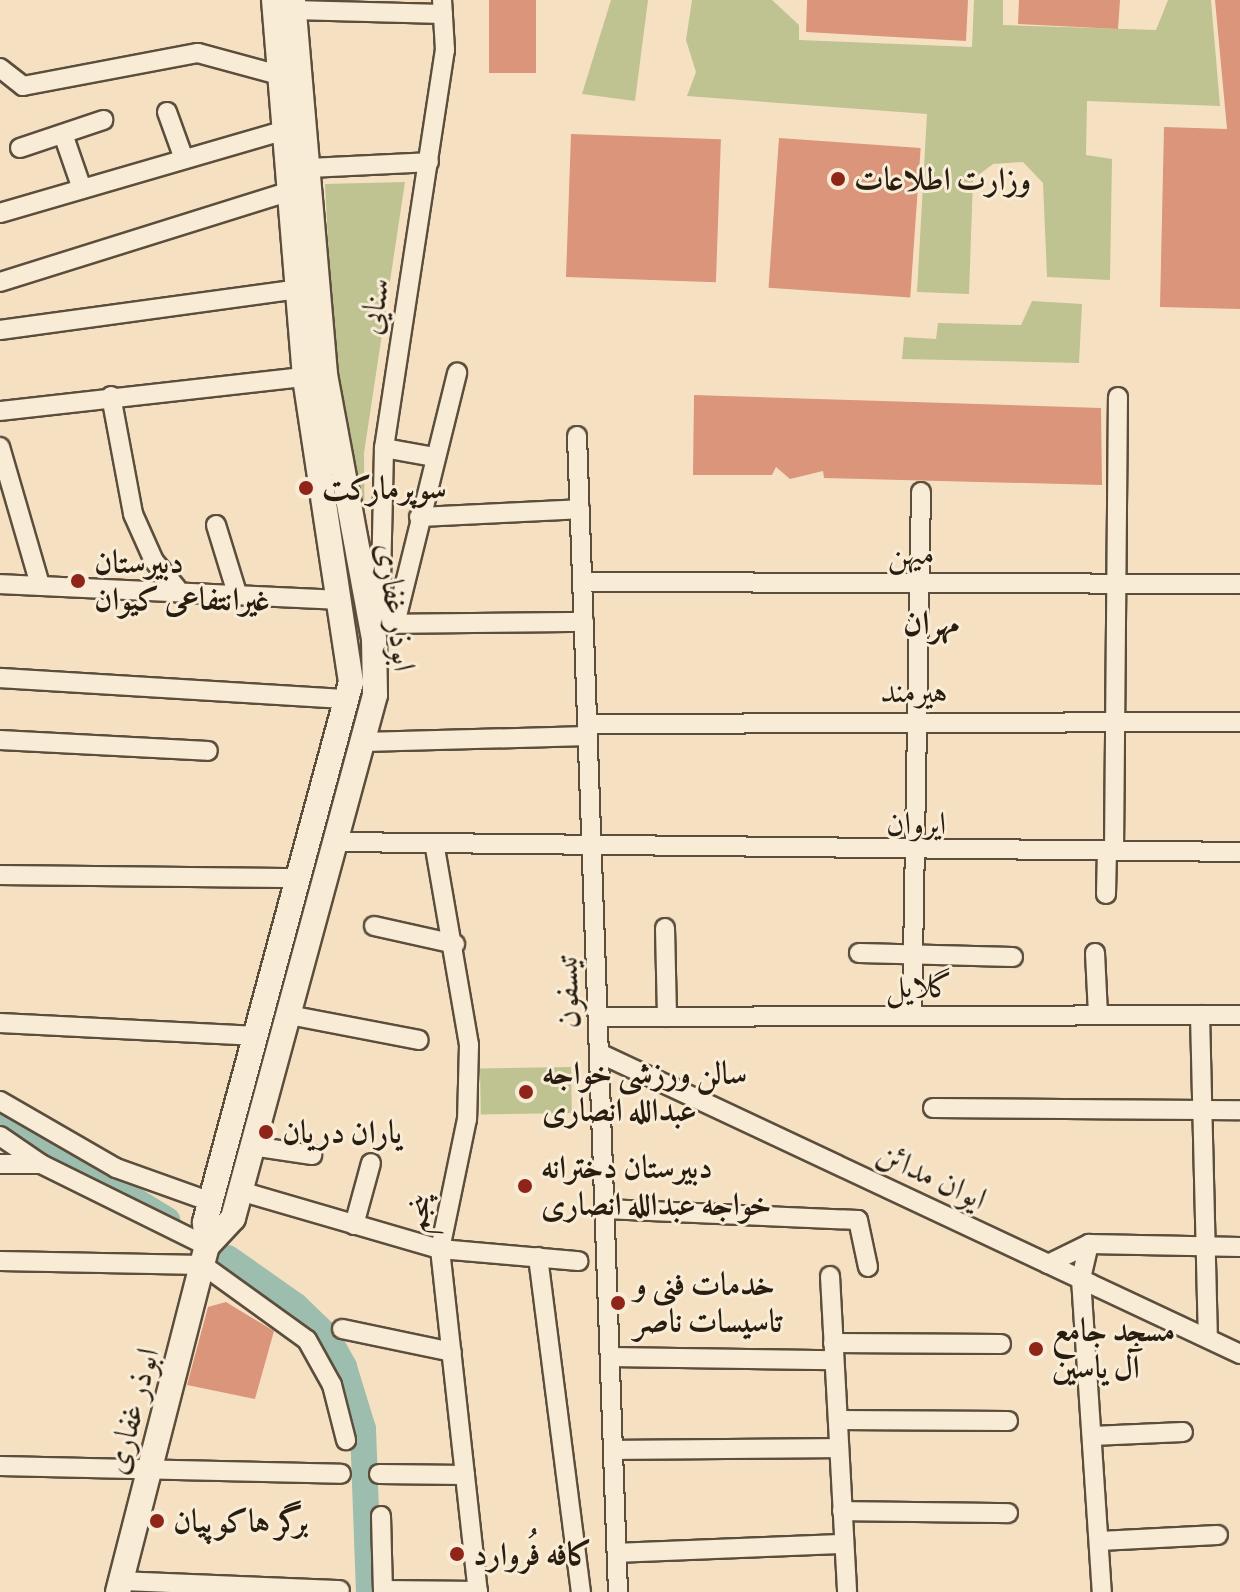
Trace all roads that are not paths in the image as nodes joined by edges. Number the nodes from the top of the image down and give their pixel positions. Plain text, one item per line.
1 (287, 3) edge
2 (442, 7) edge
3 (0, 68) edge
4 (279, 75) junction
5 (167, 112) dead end
6 (103, 120) dead end
7 (285, 130) junction
8 (63, 134) junction
9 (20, 148) dead end
10 (184, 159) junction
11 (429, 162) junction
12 (308, 168) junction
13 (82, 189) junction
14 (291, 191) junction
15 (0, 213) edge
16 (0, 282) edge
17 (298, 289) junction
18 (0, 330) edge
19 (457, 373) dead end
20 (305, 377) junction
21 (111, 396) junction
22 (1118, 397) dead end
23 (0, 411) edge
24 (577, 436) dead end
25 (0, 447) edge
26 (384, 448) junction
27 (434, 457) junction
28 (921, 492) dead end
29 (580, 509) junction
30 (419, 517) junction
31 (216, 525) dead end
32 (583, 582) junction
33 (917, 583) junction
34 (1116, 583) junction
35 (0, 584) edge
36 (1240, 584) edge
37 (40, 585) junction
38 (177, 588) junction
39 (236, 590) junction
40 (338, 600) junction
41 (366, 600) junction
42 (584, 622) junction
43 (382, 625) junction
44 (0, 678) edge
45 (347, 699) junction
46 (915, 721) junction
47 (1240, 722) edge
48 (1115, 723) junction
49 (588, 730) junction
50 (0, 740) edge
51 (363, 742) junction
52 (208, 751) dead end
53 (336, 842) junction
54 (435, 848) junction
55 (592, 849) junction
56 (1110, 851) junction
57 (1240, 852) edge
58 (914, 853) junction
59 (0, 875) edge
60 (299, 878) junction
61 (1106, 894) dead end
62 (374, 926) dead end
63 (665, 928) dead end
64 (455, 944) junction
65 (859, 953) dead end
66 (1095, 953) dead end
67 (913, 956) junction
68 (1013, 957) dead end
69 (289, 1015) junction
70 (1098, 1015) junction
71 (1200, 1015) junction
72 (1240, 1015) edge
73 (912, 1016) junction
74 (598, 1017) junction
75 (667, 1017) junction
76 (0, 1023) edge
77 (258, 1036) junction
78 (419, 1040) dead end
79 (599, 1053) junction
80 (0, 1101) edge
81 (933, 1108) dead end
82 (1202, 1110) junction
83 (1240, 1110) edge
84 (0, 1136) edge
85 (252, 1146) junction
86 (312, 1155) dead end
87 (371, 1163) dead end
88 (0, 1164) edge
89 (41, 1164) junction
90 (240, 1191) junction
91 (211, 1202) junction
92 (605, 1209) junction
93 (354, 1225) junction
94 (1089, 1244) junction
95 (1206, 1246) junction
96 (1240, 1247) edge
97 (440, 1249) junction
98 (205, 1256) junction
99 (538, 1257) junction
100 (0, 1261) edge
101 (578, 1261) dead end
102 (1048, 1264) junction
103 (868, 1267) dead end
104 (830, 1276) dead end
105 (1081, 1279) junction
106 (342, 1329) dead end
107 (1208, 1338) junction
108 (1001, 1344) dead end
109 (834, 1351) junction
110 (452, 1352) junction
111 (1240, 1354) edge
112 (610, 1357) junction
113 (838, 1420) junction
114 (1008, 1421) dead end
115 (1183, 1432) dead end
116 (1092, 1436) junction
117 (346, 1440) dead end
118 (839, 1448) junction
119 (613, 1450) junction
120 (0, 1466) edge
121 (149, 1473) junction
122 (341, 1474) dead end
123 (379, 1474) dead end
124 (465, 1475) junction
125 (842, 1511) junction
126 (1008, 1513) dead end
127 (381, 1516) dead end
128 (1218, 1535) dead end
129 (1099, 1541) junction
130 (844, 1544) junction
131 (617, 1553) junction
132 (119, 1586) edge
133 (340, 1590) edge
134 (387, 1590) edge
135 (478, 1592) edge
136 (581, 1592) edge
137 (618, 1592) edge
138 (847, 1592) edge
139 (1102, 1592) edge

1 - 2 street
1 - 4 main road, ابوذر غفاری
1 - 12 main road, ابوذر غفاری
2 - 11 street, سنایی
3 - 4 street
4 - 7 main road, ابوذر غفاری
5 - 10 street
6 - 8 street
7 - 10 street
7 - 14 main road, ابوذر غفاری
8 - 9 street
8 - 13 street
10 - 13 street
11 - 12 street
11 - 26 street, سنایی
12 - 41 main road, ابوذر غفاری
13 - 15 street
14 - 16 street
14 - 17 main road, ابوذر غفاری
17 - 18 street
17 - 20 main road, ابوذر غفاری
19 - 27 street
20 - 21 street
20 - 40 main road, ابوذر غفاری
21 - 23 street
21 - 38 street
22 - 34 street
24 - 29 street, تیسفون
25 - 37 street
26 - 27 street
26 - 43 street, سنایی
27 - 30 street
28 - 33 street
29 - 30 street
29 - 32 street, تیسفون
30 - 43 street
31 - 39 street
32 - 33 street, میهن
32 - 42 street, تیسفون
33 - 34 street, میهن
33 - 46 street
34 - 36 street, میهن
34 - 48 street
35 - 37 street
37 - 38 street
38 - 39 street
39 - 40 street
40 - 41 main road
40 - 45 main road, ابوذر غفاری
41 - 43 main road, ابوذر غفاری
42 - 43 street
42 - 49 street, تیسفون
43 - 51 main road, ابوذر غفاری
44 - 45 street
45 - 60 main road, ابوذر غفاری
46 - 48 street, هیرمند
46 - 49 street, هیرمند
46 - 58 street
47 - 48 street, هیرمند
48 - 56 street
49 - 51 street, هیرمند
49 - 55 street, تیسفون
50 - 52 street
51 - 53 main road, ابوذر غفاری
53 - 54 street, ایروان
53 - 69 main road, ابوذر غفاری
54 - 55 street, ایروان
54 - 64 street, پنجم
55 - 58 street, ایروان
55 - 74 street, تیسفون
56 - 57 street, ایروان
56 - 58 street, ایروان
56 - 61 street
58 - 67 street
59 - 60 street
60 - 77 main road, ابوذر غفاری
62 - 64 street
63 - 75 street
64 - 97 street, پنجم
65 - 67 street
66 - 70 street
67 - 68 street
67 - 73 street
69 - 78 street
69 - 85 main road, ابوذر غفاری
70 - 71 street, گلایل
70 - 73 street, گلایل
71 - 72 street, گلایل
71 - 82 street
73 - 75 street, گلایل
74 - 75 street, گلایل
74 - 79 street, تیسفون
76 - 77 street
77 - 91 main road, ابوذر غفاری
79 - 92 street, تیسفون
79 - 102 street, ایوان مدائن
80 - 91 street
81 - 82 street
82 - 83 street
82 - 95 street
84 - 89 street
85 - 86 street
85 - 90 main road, ابوذر غفاری
87 - 93 street
88 - 89 street
89 - 98 street
90 - 93 street
90 - 98 main road, ابوذر غفاری
91 - 98 main road, ابوذر غفاری
92 - 103 street
92 - 112 street, تیسفون
93 - 97 street
94 - 95 street
94 - 102 street
94 - 105 street
95 - 96 street
95 - 107 street
97 - 99 street
97 - 110 street, پنجم
98 - 100 street
98 - 117 street
98 - 121 main road, ابوذر غفاری
99 - 101 street
99 - 136 street
102 - 105 street, ایوان مدائن
104 - 109 street
105 - 107 street, ایوان مدائن
105 - 116 street
106 - 110 street
107 - 111 street, ایوان مدائن
108 - 109 street
109 - 112 street
109 - 113 street
110 - 124 street, پنجم
112 - 119 street, تیسفون
113 - 114 street
113 - 118 street
115 - 116 street
116 - 129 street
118 - 119 street
118 - 125 street
119 - 131 street, تیسفون
120 - 121 street
121 - 122 street
121 - 132 main road, ابوذر غفاری
123 - 124 street
124 - 135 street, پنجم
125 - 126 street
125 - 130 street
127 - 134 street
128 - 129 street
129 - 139 street
130 - 131 street
130 - 138 street
131 - 137 street, تیسفون
132 - 133 street
134 - 135 street

